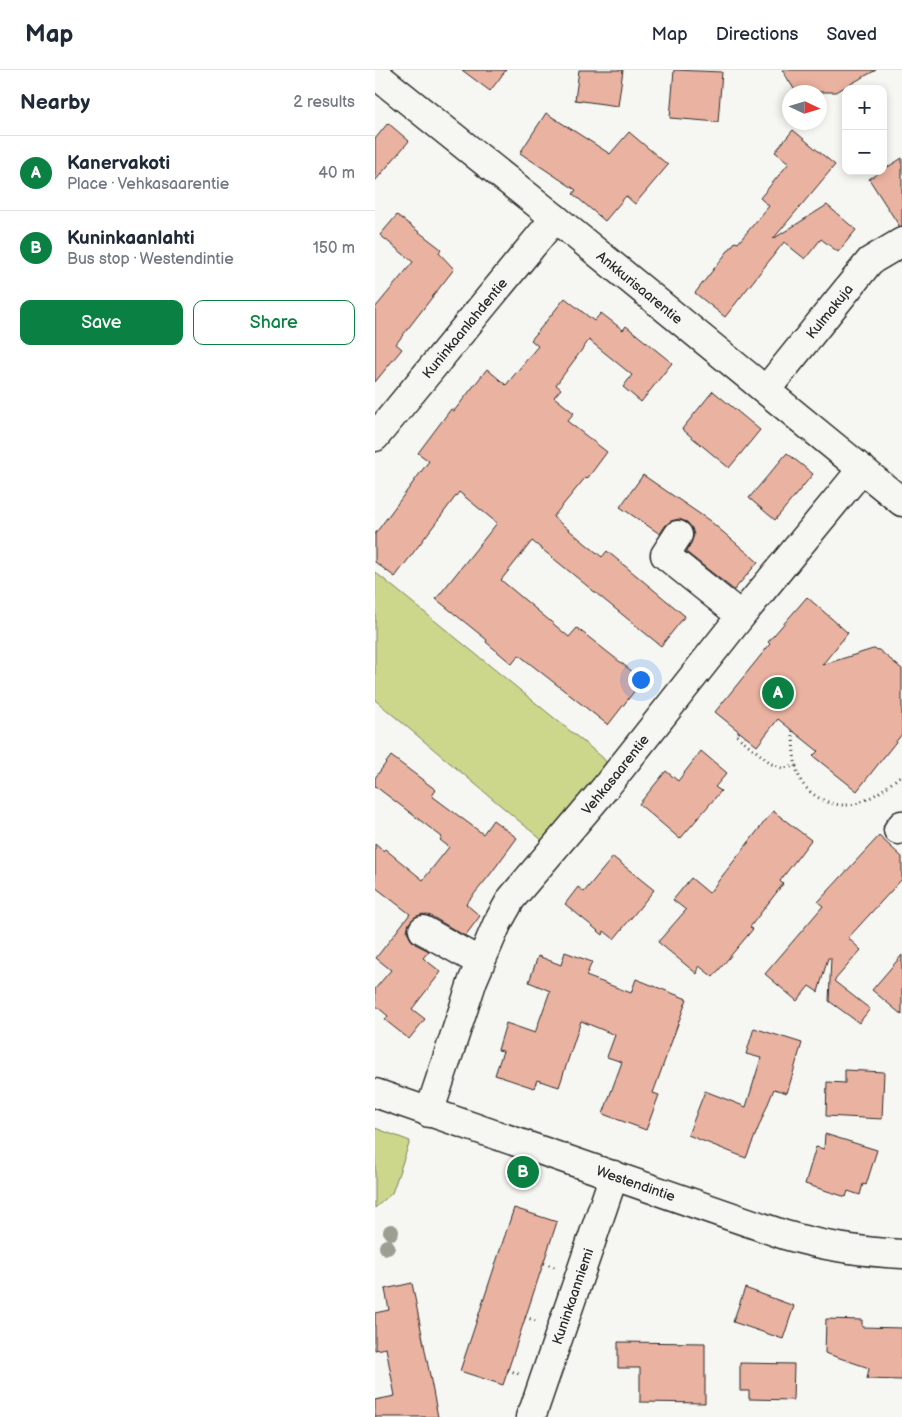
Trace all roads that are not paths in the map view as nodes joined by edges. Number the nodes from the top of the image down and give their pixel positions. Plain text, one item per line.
1 (375, 74) edge
2 (555, 218) junction
3 (902, 242) edge
4 (766, 390) junction
5 (375, 437) edge
6 (862, 469) junction
7 (902, 502) edge
8 (678, 535) dead end
9 (741, 616) junction
10 (423, 930) dead end
11 (481, 962) junction
12 (375, 1093) edge
13 (429, 1113) junction
14 (614, 1175) junction
15 (902, 1254) edge
16 (529, 1417) edge

1 - 2 street, Ankkurisaarentie
2 - 4 street, Ankkurisaarentie
2 - 5 street, Kuninkaanlahdentie
3 - 4 street, Kulmakuja
4 - 6 street, Ankkurisaarentie
6 - 7 street, Ankkurisaarentie
6 - 9 street, Vehkasaarentie
8 - 9 street
9 - 11 street, Vehkasaarentie
10 - 11 street
11 - 13 street, Vehkasaarentie
12 - 13 street, Westendintie
13 - 14 street, Westendintie
14 - 15 street, Westendintie
14 - 16 street, Kuninkaanniemi

